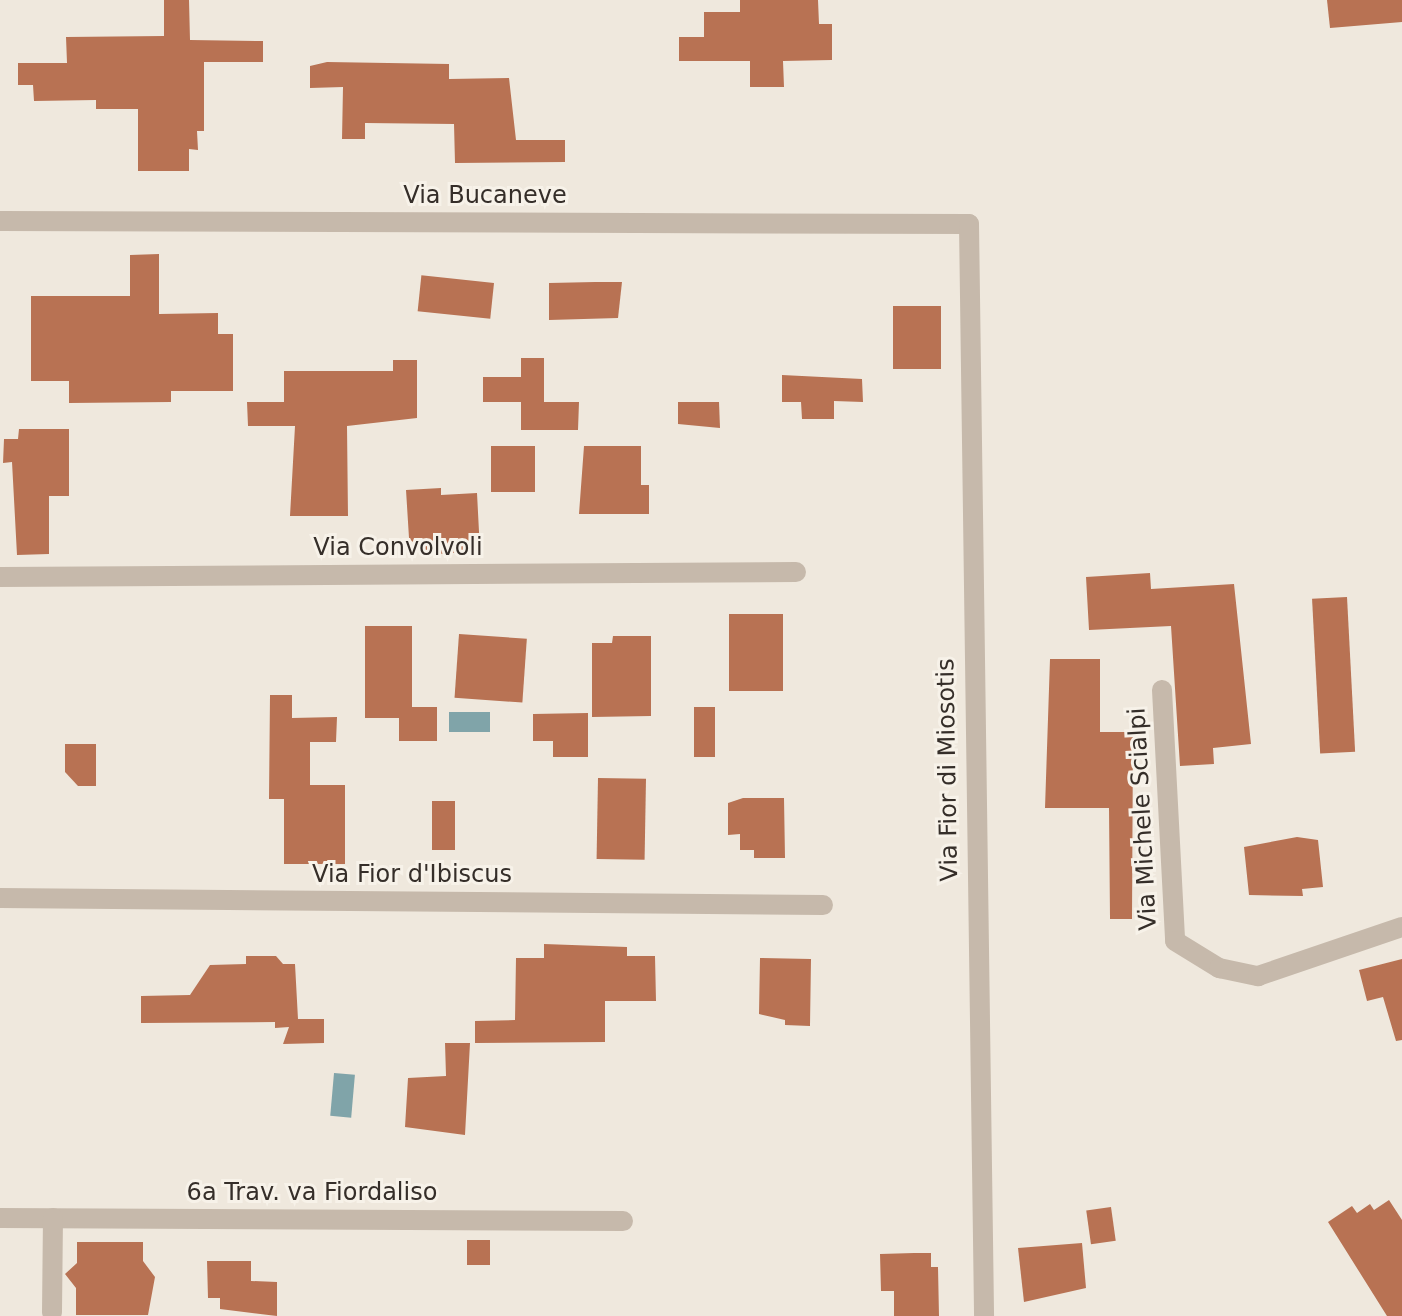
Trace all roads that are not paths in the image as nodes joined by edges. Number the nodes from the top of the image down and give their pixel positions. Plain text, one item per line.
1 (0, 221) edge
2 (969, 224) joint
3 (796, 572) dead end
4 (0, 577) edge
5 (1162, 690) dead end
6 (0, 898) edge
7 (823, 905) dead end
8 (1402, 927) edge
9 (0, 1218) edge
10 (53, 1218) junction
11 (623, 1221) dead end
12 (52, 1312) dead end
13 (984, 1316) edge

1 - 2 street, Via Bucaneve
2 - 13 street, Via Fior di Miosotis
3 - 4 street, Via Convolvoli
5 - 8 street, Via Michele Scialpi
6 - 7 street, Via Fior d'Ibiscus
9 - 10 street, 6a Trav. va Fiordaliso
10 - 11 street, 6a Trav. va Fiordaliso
10 - 12 street

